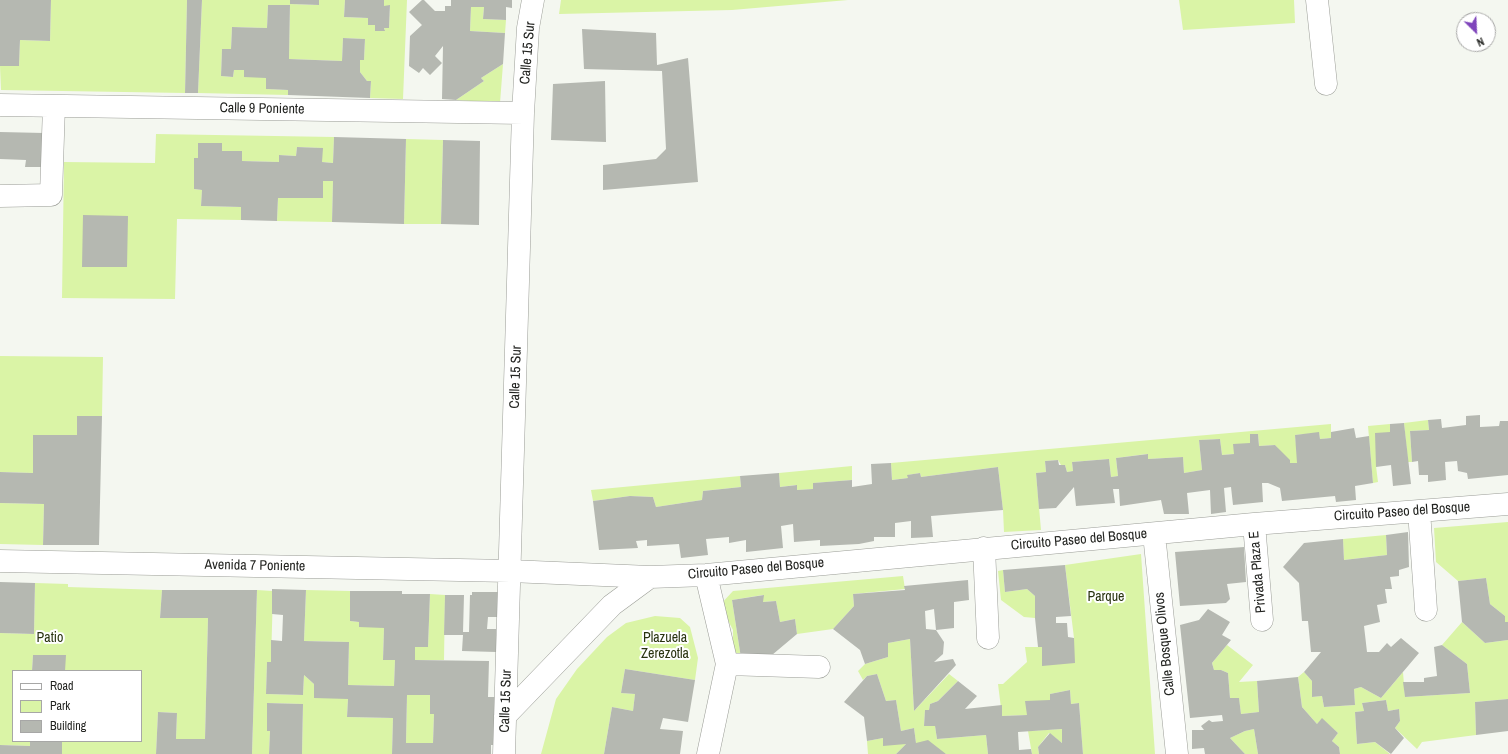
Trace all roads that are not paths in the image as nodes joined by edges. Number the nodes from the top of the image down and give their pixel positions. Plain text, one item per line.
1 (533, 0) edge
2 (1317, 0) edge
3 (1326, 84) dead end
4 (0, 104) edge
5 (54, 106) junction
6 (523, 113) junction
7 (0, 196) edge
8 (1508, 504) edge
9 (1419, 511) junction
10 (1254, 524) junction
11 (1154, 534) junction
12 (984, 548) junction
13 (0, 561) edge
14 (510, 571) junction
15 (706, 575) junction
16 (650, 578) junction
17 (1426, 610) dead end
18 (1262, 620) dead end
19 (988, 638) dead end
20 (727, 664) junction
21 (819, 666) dead end
22 (505, 716) junction
23 (504, 754) edge
24 (708, 754) edge
25 (1177, 754) edge

1 - 6 street, Calle 15 Sur
2 - 3 street
4 - 5 street, Calle 9 Poniente
5 - 6 street, Calle 9 Poniente
5 - 7 street
6 - 14 street, Calle 15 Sur
8 - 9 street, Circuito Paseo del Bosque
9 - 10 street, Circuito Paseo del Bosque
9 - 17 street
10 - 11 street, Circuito Paseo del Bosque
10 - 18 street, Privada Plaza E
11 - 12 street, Circuito Paseo del Bosque
11 - 25 street, Calle Bosque Olivos
12 - 15 street, Circuito Paseo del Bosque
12 - 19 street
13 - 14 street, Avenida 7 Poniente
14 - 16 street, Circuito Paseo del Bosque
14 - 22 street, Calle 15 Sur
15 - 16 street, Circuito Paseo del Bosque
15 - 20 street
16 - 22 street
20 - 21 street
20 - 24 street
22 - 23 street, Calle 15 Sur

